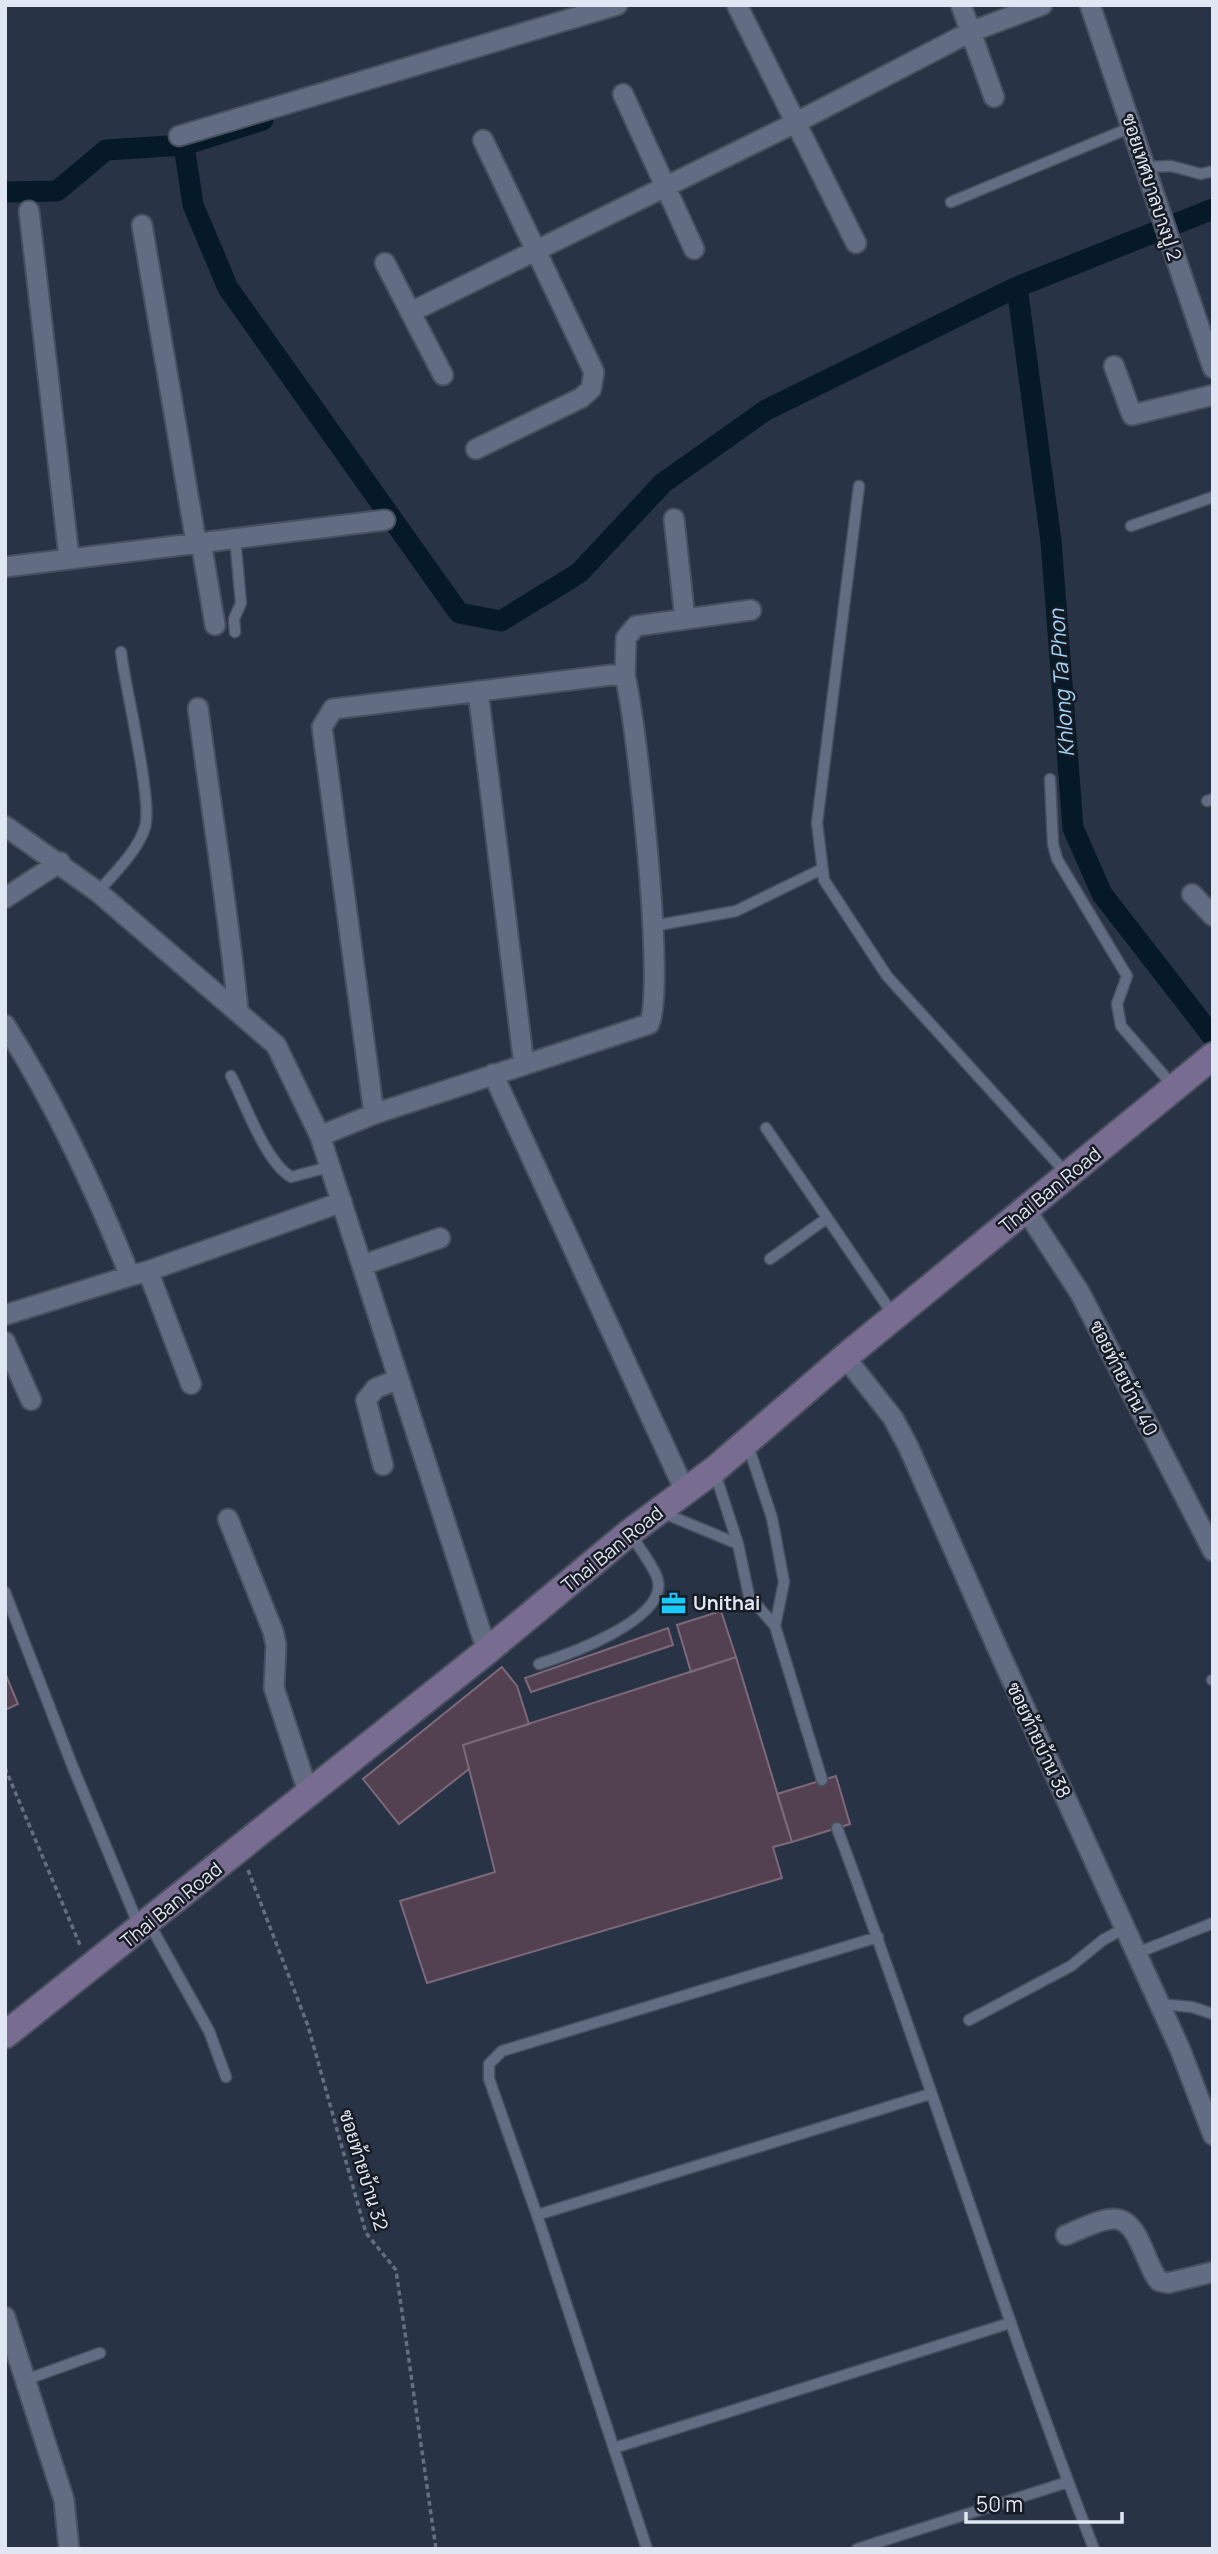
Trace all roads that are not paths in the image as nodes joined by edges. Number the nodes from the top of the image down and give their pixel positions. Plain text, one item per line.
1 (617, 5) edge
2 (737, 5) edge
3 (961, 5) edge
4 (1042, 5) edge
5 (1090, 5) edge
6 (970, 32) junction
7 (623, 94) dead end
8 (994, 97) dead end
9 (795, 123) junction
10 (1133, 127) junction
11 (179, 136) dead end
12 (483, 140) dead end
13 (1145, 167) junction
14 (1213, 171) edge
15 (667, 187) junction
16 (951, 202) dead end
17 (29, 211) dead end
18 (142, 225) dead end
19 (856, 243) dead end
20 (694, 249) dead end
21 (535, 251) junction
22 (385, 262) dead end
23 (411, 312) junction
24 (1114, 366) dead end
25 (1213, 368) edge
26 (443, 375) dead end
27 (1213, 395) edge
28 (476, 449) dead end
29 (859, 486) dead end
30 (1213, 497) edge
31 (674, 519) dead end
32 (384, 520) dead end
33 (1131, 526) dead end
34 (234, 538) junction
35 (198, 542) junction
36 (69, 557) junction
37 (5, 567) edge
38 (751, 610) dead end
39 (685, 620) junction
40 (215, 625) dead end
41 (235, 632) dead end
42 (121, 652) dead end
43 (625, 676) junction
44 (478, 691) junction
45 (198, 708) dead end
46 (1050, 779) dead end
47 (5, 826) edge
48 (60, 862) junction
49 (822, 869) junction
50 (98, 892) junction
51 (1192, 894) dead end
52 (5, 898) edge
53 (1213, 916) edge
54 (653, 926) junction
55 (238, 1010) junction
56 (5, 1025) edge
57 (1204, 1063) edge
58 (524, 1065) junction
59 (493, 1074) junction
60 (232, 1076) dead end
61 (1174, 1087) junction
62 (374, 1114) junction
63 (766, 1128) dead end
64 (320, 1136) junction
65 (329, 1167) junction
66 (1068, 1175) junction
67 (342, 1202) junction
68 (1026, 1210) junction
69 (827, 1218) junction
70 (440, 1238) dead end
71 (770, 1259) dead end
72 (362, 1265) junction
73 (139, 1274) junction
74 (5, 1315) edge
75 (894, 1317) junction
76 (5, 1342) edge
77 (845, 1357) junction
78 (399, 1378) junction
79 (191, 1384) dead end
80 (31, 1400) dead end
81 (747, 1442) junction
82 (383, 1465) dead end
83 (714, 1470) junction
84 (685, 1491) junction
85 (659, 1511) junction
86 (228, 1519) dead end
87 (629, 1533) junction
88 (738, 1544) junction
89 (1213, 1551) edge
90 (5, 1592) edge
91 (775, 1626) junction
92 (487, 1651) junction
93 (539, 1664) dead end
94 (822, 1780) dead end
95 (308, 1792) junction
96 (837, 1828) dead end
97 (1213, 1923) edge
98 (144, 1926) junction
99 (1125, 1928) junction
100 (878, 1937) junction
101 (1137, 1953) junction
102 (1160, 2004) junction
103 (1213, 2014) edge
104 (969, 2020) dead end
105 (5, 2035) edge
106 (226, 2077) dead end
107 (930, 2094) junction
108 (1213, 2135) edge
109 (537, 2215) junction
110 (1066, 2235) dead end
111 (1213, 2272) edge
112 (5, 2317) edge
113 (1010, 2323) junction
114 (100, 2353) dead end
115 (25, 2380) junction
116 (614, 2448) junction
117 (1068, 2482) junction
118 (69, 2549) edge
119 (647, 2549) edge
120 (857, 2549) edge
121 (1094, 2549) edge

1 - 11 street
2 - 9 street
3 - 6 street
4 - 6 street
5 - 10 street, ซอยเทศบาลบางปู 2
6 - 8 street
6 - 9 street
7 - 15 street
9 - 15 street
9 - 19 street
10 - 13 street, ซอยเทศบาลบางปู 2
10 - 16 lane
12 - 21 street
13 - 14 lane
13 - 25 street, ซอยเทศบาลบางปู 2
15 - 20 street
15 - 21 street
17 - 36 street
18 - 35 street
21 - 23 street
21 - 28 street
22 - 23 street
23 - 26 street
24 - 27 street
29 - 49 lane
30 - 33 lane
31 - 39 street
32 - 34 street
34 - 35 street
34 - 41 lane
35 - 36 street
35 - 40 street
36 - 37 street
38 - 39 street
39 - 43 street
42 - 50 lane
43 - 44 street
43 - 54 street
44 - 58 street
44 - 62 street
45 - 55 street
46 - 61 lane
47 - 48 street
48 - 50 street
48 - 52 street
49 - 54 lane
49 - 66 lane
50 - 55 street
51 - 53 street
54 - 58 street
55 - 64 street
56 - 73 street
57 - 61 street, Thai Ban Road
58 - 59 street
59 - 62 street
59 - 84 street
60 - 65 lane
61 - 66 street, Thai Ban Road
62 - 64 street
63 - 69 lane
64 - 65 street
65 - 67 street
66 - 68 street, Thai Ban Road
67 - 72 street
67 - 73 street
68 - 75 street, Thai Ban Road
68 - 89 street, ซอยท้ายบ้าน 40
69 - 71 lane
69 - 75 lane
70 - 72 street
72 - 78 street
73 - 74 street
73 - 79 street
75 - 77 street, Thai Ban Road
76 - 80 street
77 - 81 street, Thai Ban Road
77 - 99 street, ซอยท้ายบ้าน 38
78 - 82 street
78 - 92 street
81 - 83 street, Thai Ban Road
81 - 91 lane
83 - 84 street, Thai Ban Road
83 - 88 lane
84 - 85 street, Thai Ban Road
85 - 87 street, Thai Ban Road
85 - 88 lane
86 - 95 street
87 - 92 street, Thai Ban Road
87 - 93 lane
88 - 91 lane
90 - 98 lane
91 - 94 lane
92 - 95 street, Thai Ban Road
95 - 98 street, Thai Ban Road
96 - 100 lane
97 - 101 lane
98 - 105 street, Thai Ban Road
98 - 106 lane
99 - 101 street, ซอยท้ายบ้าน 38
99 - 104 lane
100 - 107 lane
100 - 109 lane
101 - 102 street, ซอยท้ายบ้าน 38
102 - 103 lane
102 - 108 street, ซอยท้ายบ้าน 38
107 - 109 lane
107 - 113 lane
109 - 116 lane
110 - 111 street
112 - 115 street
113 - 116 lane
113 - 117 lane
114 - 115 lane
115 - 118 street
116 - 119 lane
117 - 120 lane
117 - 121 lane

